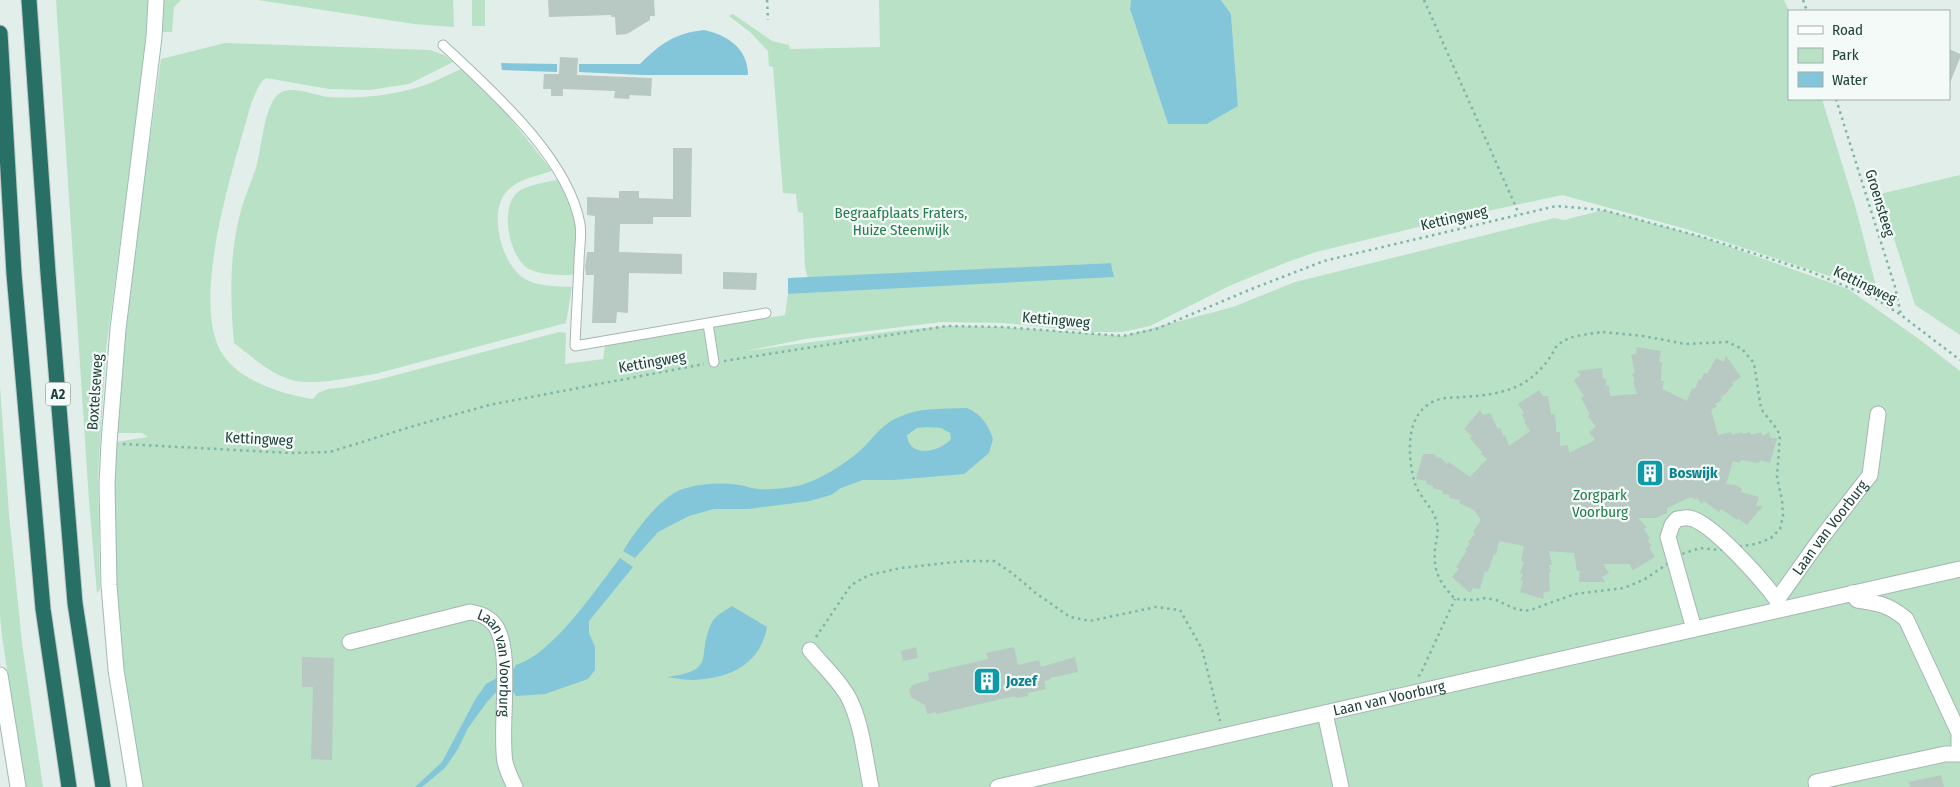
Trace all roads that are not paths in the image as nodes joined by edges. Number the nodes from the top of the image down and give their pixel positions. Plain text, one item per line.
1 (29, 0) edge
2 (156, 0) edge
3 (0, 33) edge
4 (443, 45) dead end
5 (766, 313) dead end
6 (708, 324) junction
7 (714, 362) road end
8 (1878, 414) dead end
9 (1960, 568) edge
10 (1852, 593) junction
11 (1778, 605) junction
12 (1694, 629) junction
13 (350, 642) dead end
14 (810, 650) road end
15 (0, 675) edge
16 (1325, 713) junction
17 (1960, 754) edge
18 (18, 787) edge
19 (69, 787) edge
20 (103, 787) edge
21 (135, 787) edge
22 (515, 787) edge
23 (871, 787) edge
24 (998, 787) edge
25 (1341, 787) edge
26 (1817, 787) edge

1 - 20 highway, Boxtelseweg / A2
2 - 21 street, Boxtelseweg
3 - 19 highway, A2
4 - 6 lane
5 - 6 lane
6 - 7 lane
8 - 11 street, Laan van Voorburg
9 - 10 street, Laan van Voorburg
10 - 11 street, Laan van Voorburg
10 - 17 street
11 - 12 street, Laan van Voorburg
11 - 12 street
12 - 16 street, Laan van Voorburg
13 - 22 street, Laan van Voorburg
14 - 23 street
15 - 18 street
16 - 24 street, Laan van Voorburg
16 - 25 street
17 - 26 street

